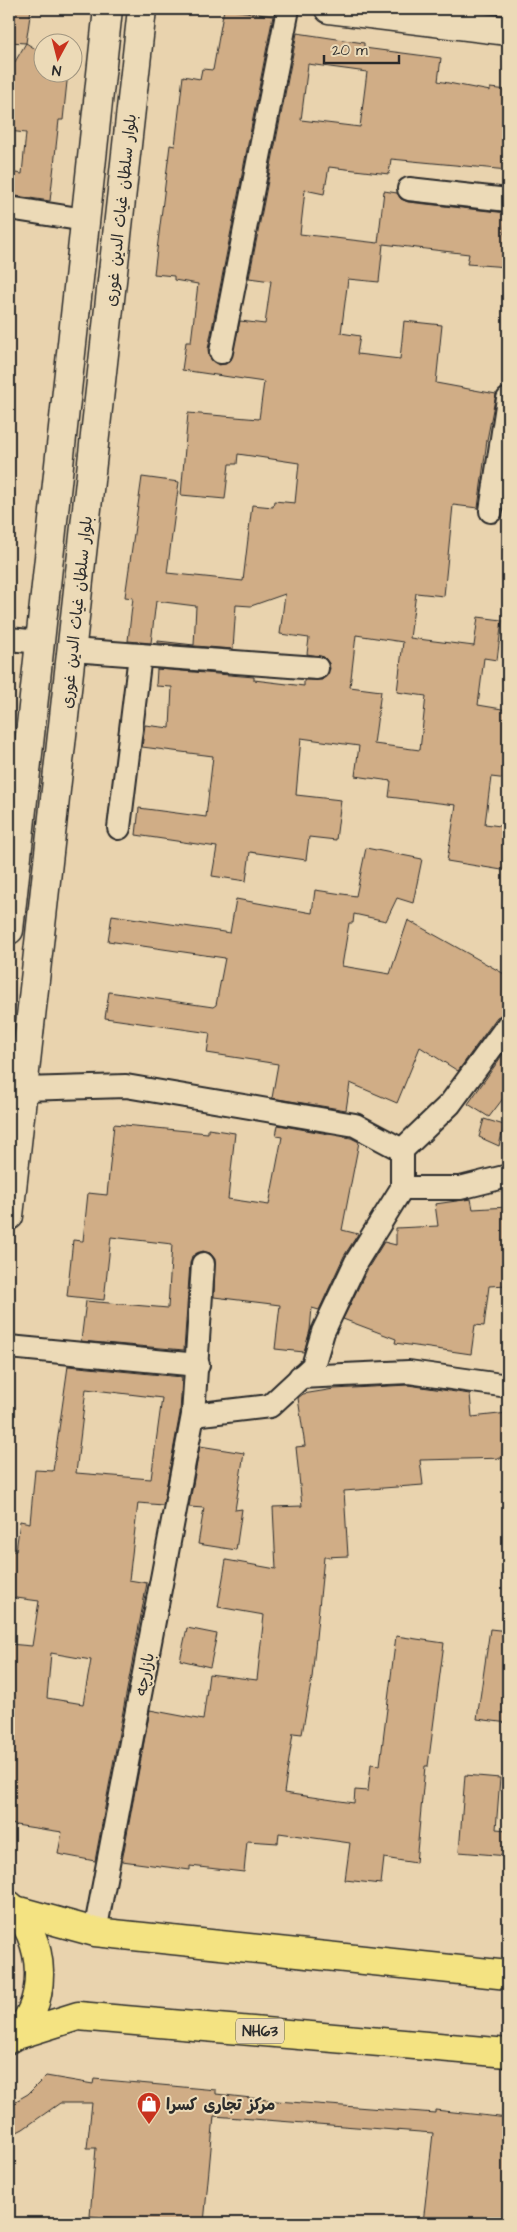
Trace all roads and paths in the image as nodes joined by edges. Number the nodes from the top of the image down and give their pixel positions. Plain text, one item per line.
1 (108, 9) edge
2 (142, 9) edge
3 (288, 9) edge
4 (329, 9) edge
5 (508, 31) edge
6 (409, 189) dead end
7 (508, 200) edge
8 (9, 208) edge
9 (85, 220) junction
10 (221, 352) dead end
11 (508, 399) edge
12 (491, 511) dead end
13 (9, 639) edge
14 (39, 642) junction
15 (72, 650) junction
16 (140, 655) junction
17 (317, 668) dead end
18 (119, 828) dead end
19 (11, 893) edge
20 (9, 930) edge
21 (508, 1025) edge
22 (23, 1089) junction
23 (402, 1150) junction
24 (508, 1176) edge
25 (402, 1188) junction
26 (9, 1216) edge
27 (203, 1264) dead end
28 (9, 1348) edge
29 (198, 1365) junction
30 (300, 1377) junction
31 (508, 1386) edge
32 (194, 1415) junction
33 (12, 1907) edge
34 (95, 1932) junction
35 (508, 1975) edge
36 (11, 2037) edge
37 (508, 2052) edge

1 - 9 street
2 - 15 street, بلوار سلطان غیاث الدین غوری
3 - 10 street
4 - 5 street
6 - 7 street
8 - 9 street
9 - 14 street
11 - 12 street
13 - 14 street
14 - 19 street
15 - 16 street
15 - 22 street, بلوار سلطان غیاث الدین غوری
16 - 17 street
16 - 18 street
19 - 20 street
21 - 23 street
22 - 23 street
22 - 26 street, بلوار سلطان غیاث الدین غوری
23 - 25 street
24 - 25 street
25 - 30 street
27 - 29 street, بازارچه
28 - 29 street
29 - 32 street, بازارچه
30 - 31 street
30 - 32 street
32 - 34 street, بازارچه
33 - 34 highway
33 - 36 highway
34 - 35 highway
36 - 37 highway, NH63

